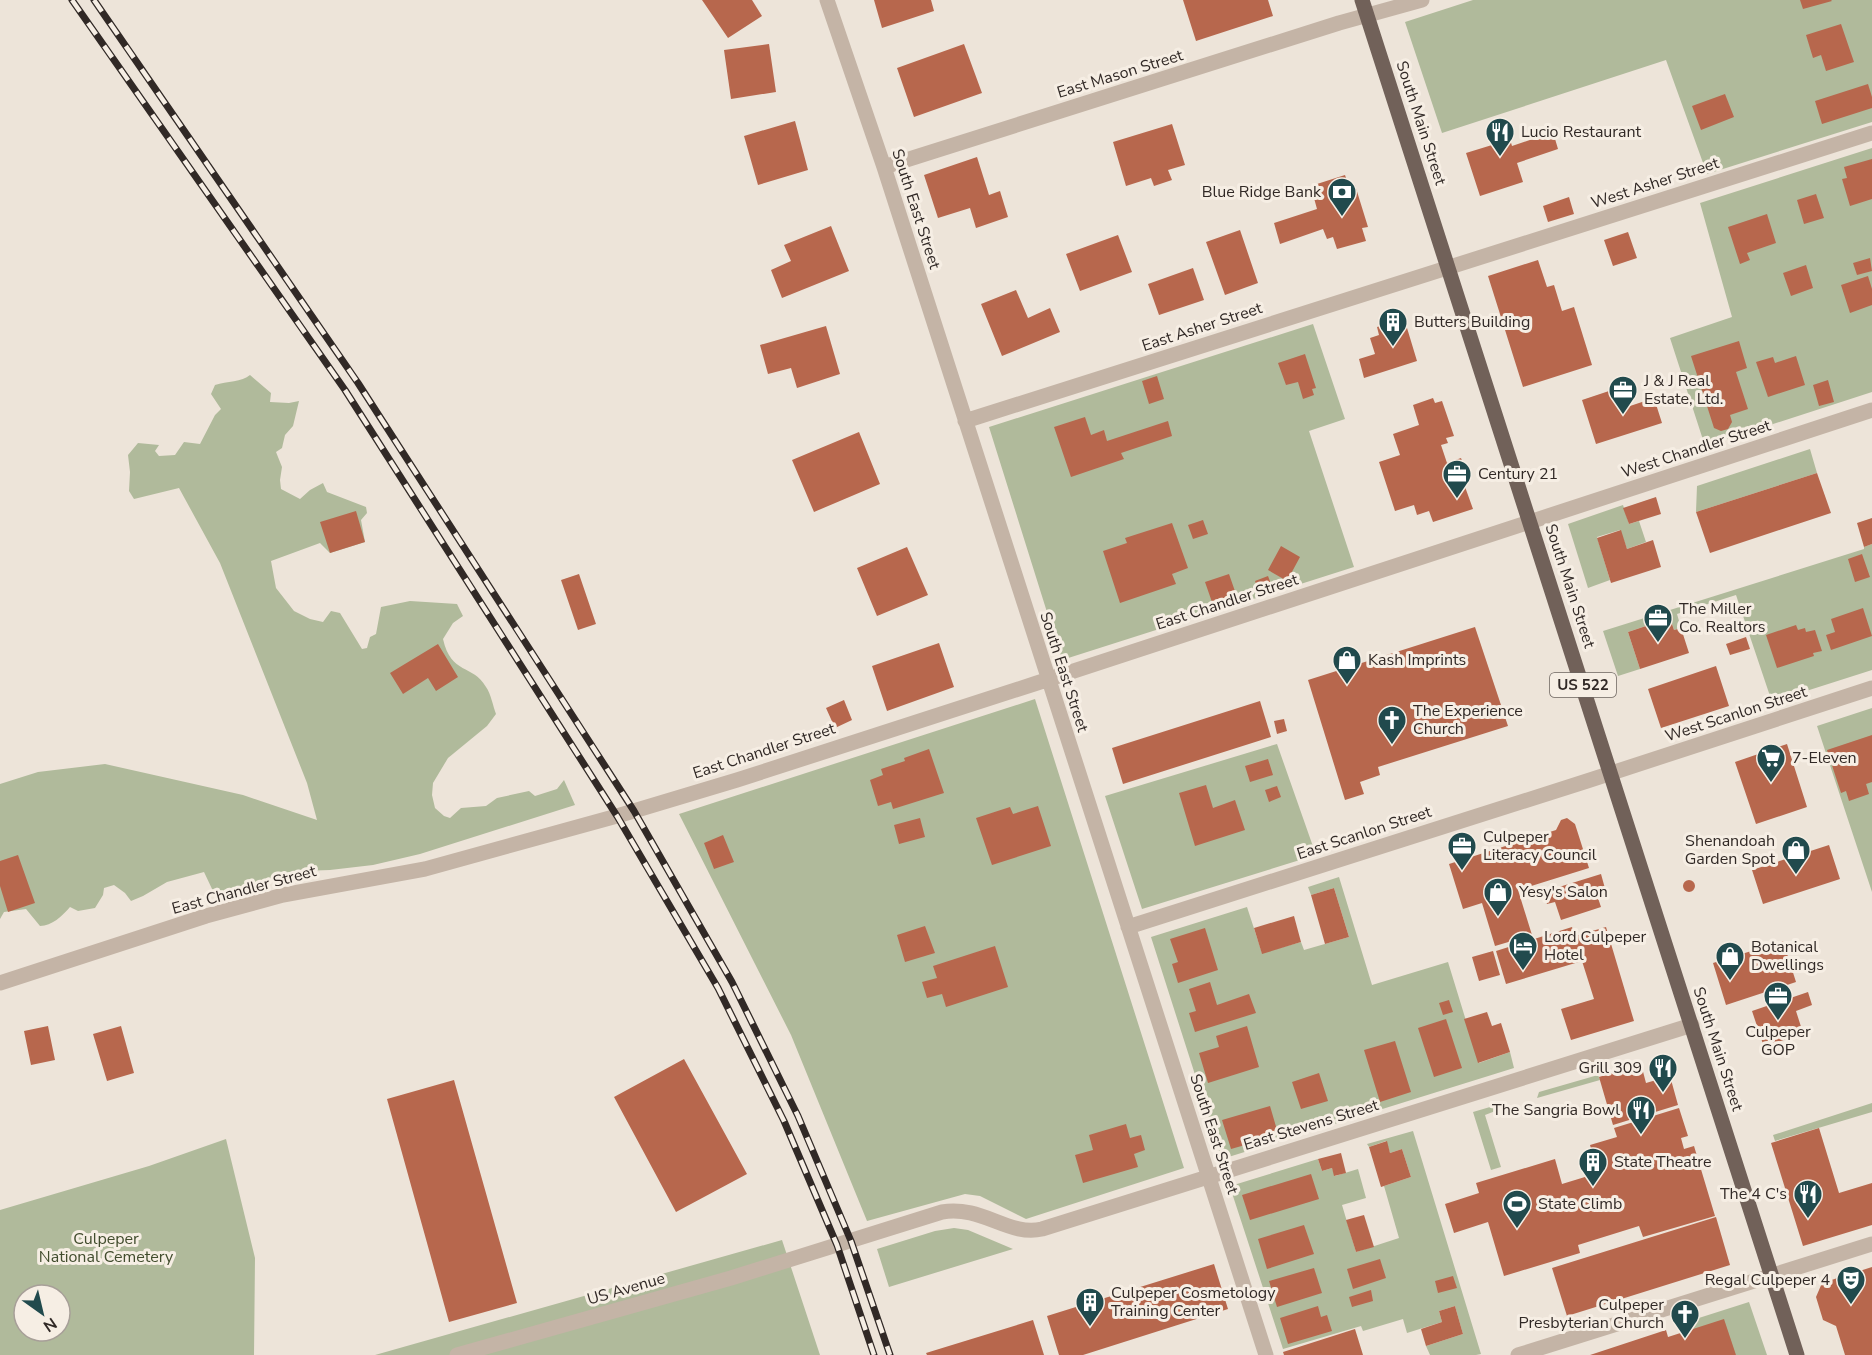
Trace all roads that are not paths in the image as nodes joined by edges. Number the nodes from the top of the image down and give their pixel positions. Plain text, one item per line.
1 (827, 0) edge
2 (1362, 0) edge
3 (1422, 0) edge
4 (1368, 16) junction
5 (1872, 133) edge
6 (884, 167) junction
7 (1449, 268) junction
8 (1872, 410) edge
9 (966, 421) junction
10 (1530, 522) junction
11 (1048, 679) junction
12 (1872, 688) edge
13 (1611, 774) junction
14 (1128, 927) junction
15 (0, 983) edge
16 (1692, 1025) junction
17 (1208, 1176) junction
18 (1872, 1244) edge
19 (804, 1255) joint
20 (1772, 1276) junction
21 (457, 1355) edge
22 (1266, 1355) edge
23 (1518, 1355) edge
24 (1797, 1355) edge

1 - 6 street, South East Street
2 - 4 main road, South Main Street / US 522
3 - 4 street, East Mason Street
4 - 6 street, East Mason Street
4 - 7 main road, South Main Street / US 522
5 - 7 street, West Asher Street
6 - 9 street, South East Street
7 - 9 street, East Asher Street
7 - 10 main road, South Main Street / US 522
8 - 10 street, West Chandler Street
9 - 11 street, South East Street
10 - 11 street, East Chandler Street
10 - 13 main road, South Main Street / US 522
11 - 14 street, South East Street
11 - 15 street, East Chandler Street
12 - 13 street, West Scanlon Street
13 - 14 street, East Scanlon Street
13 - 16 main road, South Main Street / US 522
14 - 17 street, South East Street
16 - 17 street, East Stevens Street
16 - 20 main road, South Main Street / US 522
17 - 19 street, East Stevens Street
17 - 22 street, South East Street
18 - 20 street
19 - 21 street, US Avenue
20 - 23 street
20 - 24 main road, South Main Street / US 522

